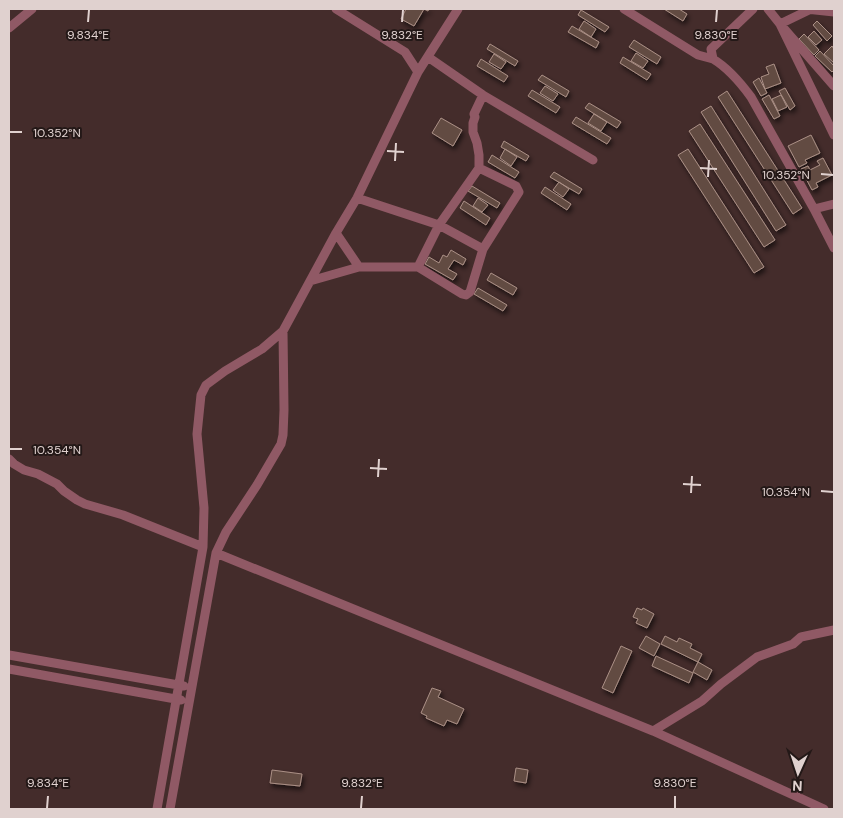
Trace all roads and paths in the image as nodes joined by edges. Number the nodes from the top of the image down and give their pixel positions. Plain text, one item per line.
1 (32, 9) edge
2 (336, 9) edge
3 (458, 9) edge
4 (624, 9) edge
5 (753, 9) edge
6 (768, 9) edge
7 (807, 9) edge
8 (834, 12) edge
9 (780, 24) junction
10 (9, 28) edge
11 (712, 54) junction
12 (428, 57) junction
13 (418, 72) junction
14 (834, 86) edge
15 (483, 95) junction
16 (833, 132) edge
17 (593, 160) dead end
18 (479, 168) junction
19 (357, 198) junction
20 (834, 204) edge
21 (814, 209) junction
22 (439, 225) junction
23 (336, 234) junction
24 (834, 248) edge
25 (483, 249) junction
26 (359, 267) junction
27 (418, 267) junction
28 (310, 281) junction
29 (282, 330) junction
30 (9, 458) edge
31 (203, 547) junction
32 (216, 553) junction
33 (834, 630) edge
34 (9, 655) edge
35 (9, 669) edge
36 (179, 685) junction
37 (192, 687) junction
38 (176, 699) junction
39 (189, 702) junction
40 (653, 731) junction
41 (157, 809) edge
42 (170, 809) edge
43 (824, 809) edge

1 - 10 street
2 - 13 street
3 - 12 street
4 - 11 street
5 - 11 street
6 - 9 street
7 - 8 street
7 - 9 street
9 - 14 street
9 - 16 street
11 - 21 street
12 - 13 street
12 - 15 street
13 - 19 street
15 - 17 street
15 - 18 street
18 - 22 street
18 - 25 street
19 - 22 street
19 - 23 street
20 - 21 street
21 - 24 street
22 - 25 street
22 - 27 street
23 - 26 street
23 - 28 street
25 - 27 street
26 - 27 street
26 - 28 street
28 - 29 street
29 - 31 street
29 - 32 street
30 - 31 street
31 - 36 street
32 - 37 street
32 - 40 street
33 - 40 street
34 - 36 street
35 - 38 street
36 - 37 street
36 - 38 street
37 - 39 street
38 - 39 street
38 - 41 street
39 - 42 street
40 - 43 street

